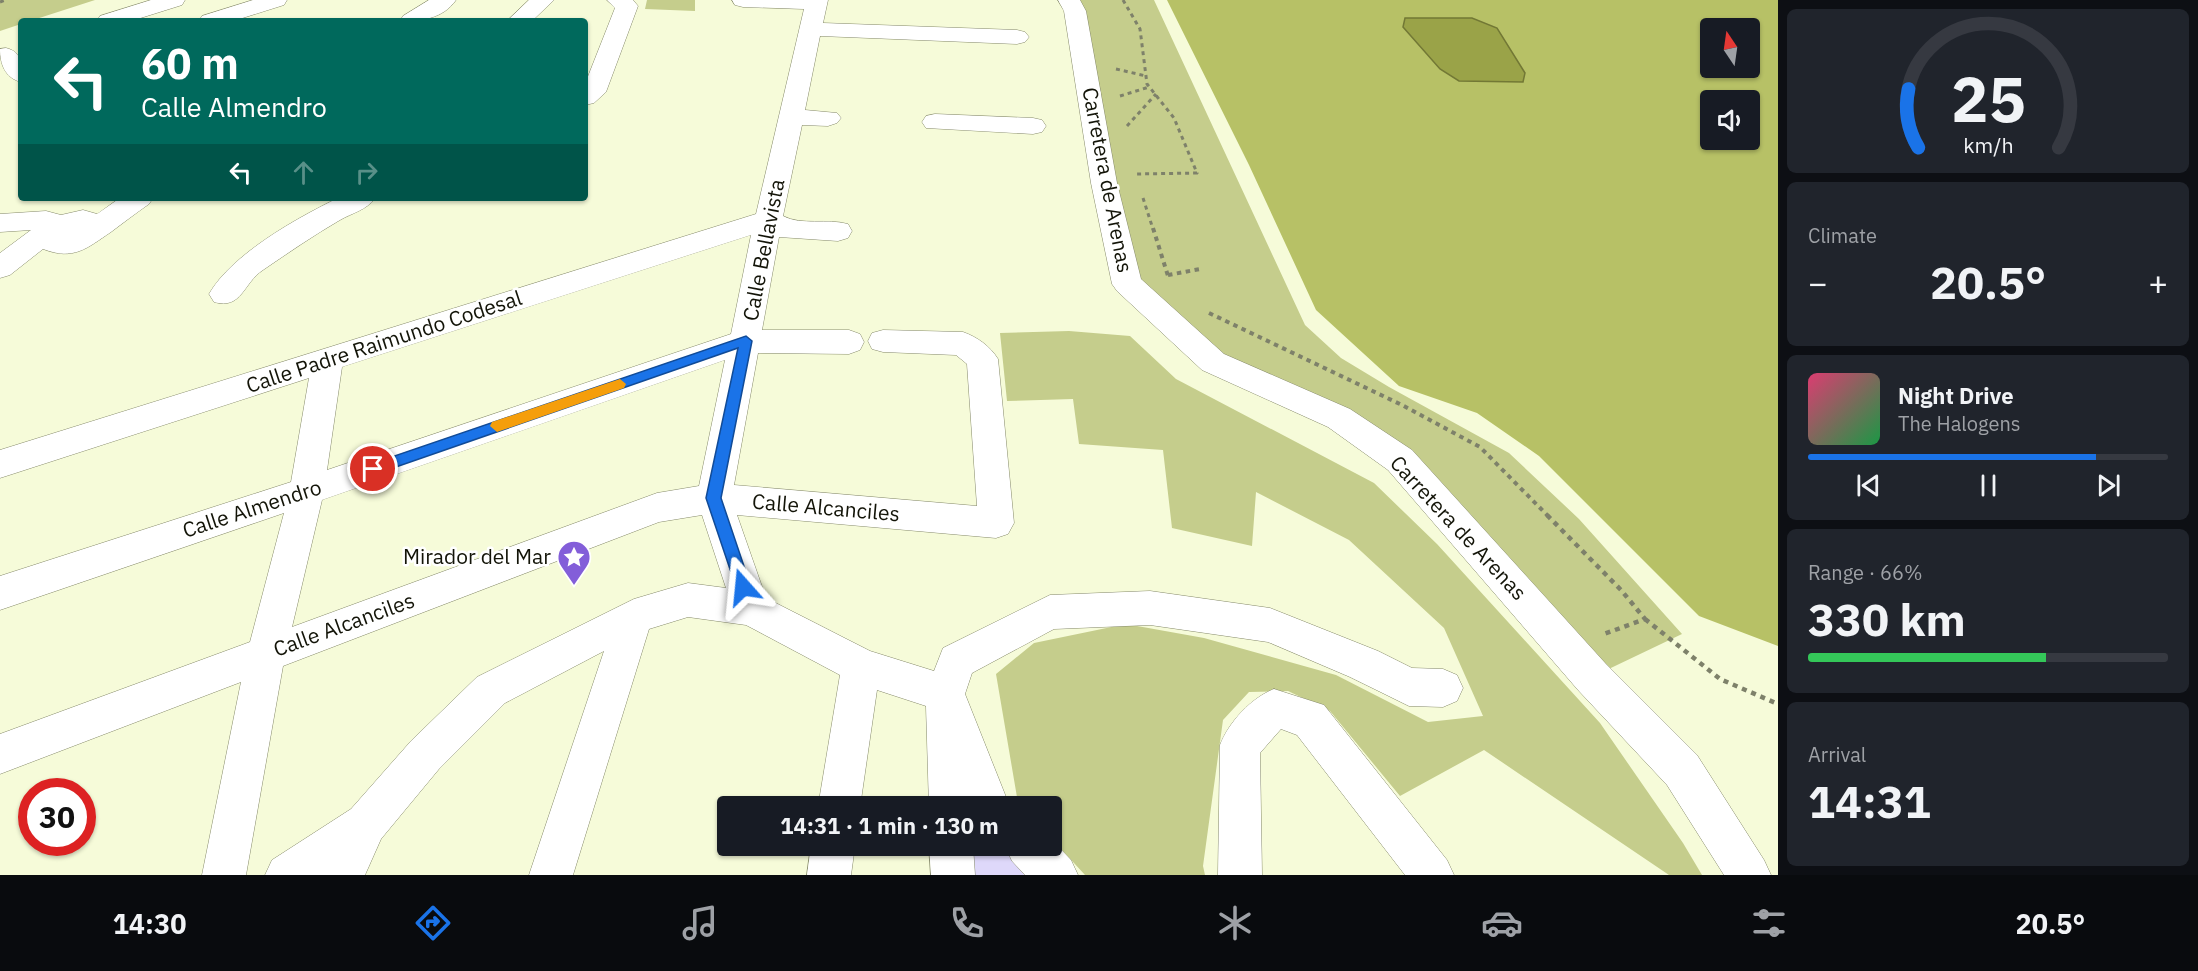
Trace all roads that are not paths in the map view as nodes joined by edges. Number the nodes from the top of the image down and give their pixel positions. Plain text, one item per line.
1 (174, 0) edge
2 (276, 0) edge
3 (445, 0) edge
4 (543, 0) edge
5 (618, 0) edge
6 (743, 0) edge
7 (1069, 0) edge
8 (815, 11) edge
9 (117, 18) edge
10 (219, 18) edge
11 (416, 18) edge
12 (522, 18) edge
13 (1017, 37) dead end
14 (9, 54) edge
15 (18, 70) edge
16 (588, 96) edge
17 (792, 117) junction
18 (828, 118) dead end
19 (935, 122) dead end
20 (1033, 126) dead end
21 (112, 201) edge
22 (132, 201) edge
23 (355, 201) edge
24 (768, 220) junction
25 (0, 224) edge
26 (69, 230) junction
27 (838, 231) dead end
28 (0, 236) edge
29 (0, 268) edge
30 (0, 276) edge
31 (224, 294) dead end
32 (883, 340) dead end
33 (746, 341) junction
34 (849, 342) dead end
35 (328, 359) junction
36 (0, 464) edge
37 (307, 491) junction
38 (714, 498) junction
39 (0, 593) edge
40 (751, 609) junction
41 (634, 616) junction
42 (266, 654) junction
43 (861, 666) junction
44 (1443, 688) dead end
45 (945, 694) junction
46 (0, 754) edge
47 (841, 796) edge
48 (950, 796) edge
49 (985, 796) edge
50 (366, 824) junction
51 (832, 856) edge
52 (952, 856) edge
53 (1037, 856) edge
54 (224, 875) edge
55 (287, 875) edge
56 (343, 875) edge
57 (551, 875) edge
58 (829, 875) edge
59 (953, 875) edge
60 (1056, 875) edge
61 (1240, 875) edge
62 (1432, 875) edge
63 (1749, 875) edge

1 - 9 street
2 - 10 street
3 - 11 street
4 - 12 street
5 - 16 street
6 - 8 street
7 - 63 street, Carretera de Arenas
8 - 13 street
8 - 17 street, Calle Bellavista
14 - 15 street
17 - 18 street
17 - 24 street, Calle Bellavista
19 - 20 street
21 - 26 street
22 - 26 street
23 - 31 street
24 - 27 street
24 - 33 street, Calle Bellavista
24 - 35 street, Calle Padre Raimundo Codesal
25 - 26 street
26 - 28 street
26 - 29 street
26 - 30 street
32 - 38 street, Calle Alcanciles
33 - 34 street, Calle Almendro
33 - 37 street, Calle Almendro
33 - 38 street, Calle Bellavista
35 - 36 street, Calle Padre Raimundo Codesal
35 - 37 street
37 - 39 street, Calle Almendro
37 - 42 street
38 - 40 street, Calle Bellavista
38 - 42 street, Calle Alcanciles
40 - 41 street
40 - 43 street
41 - 50 street
41 - 57 street
42 - 46 street, Calle Alcanciles
42 - 54 street
43 - 45 street
43 - 47 street
44 - 45 street
45 - 48 street
45 - 49 street
50 - 55 street
50 - 56 street
51 - 58 street
52 - 59 street
53 - 60 street
61 - 62 street

